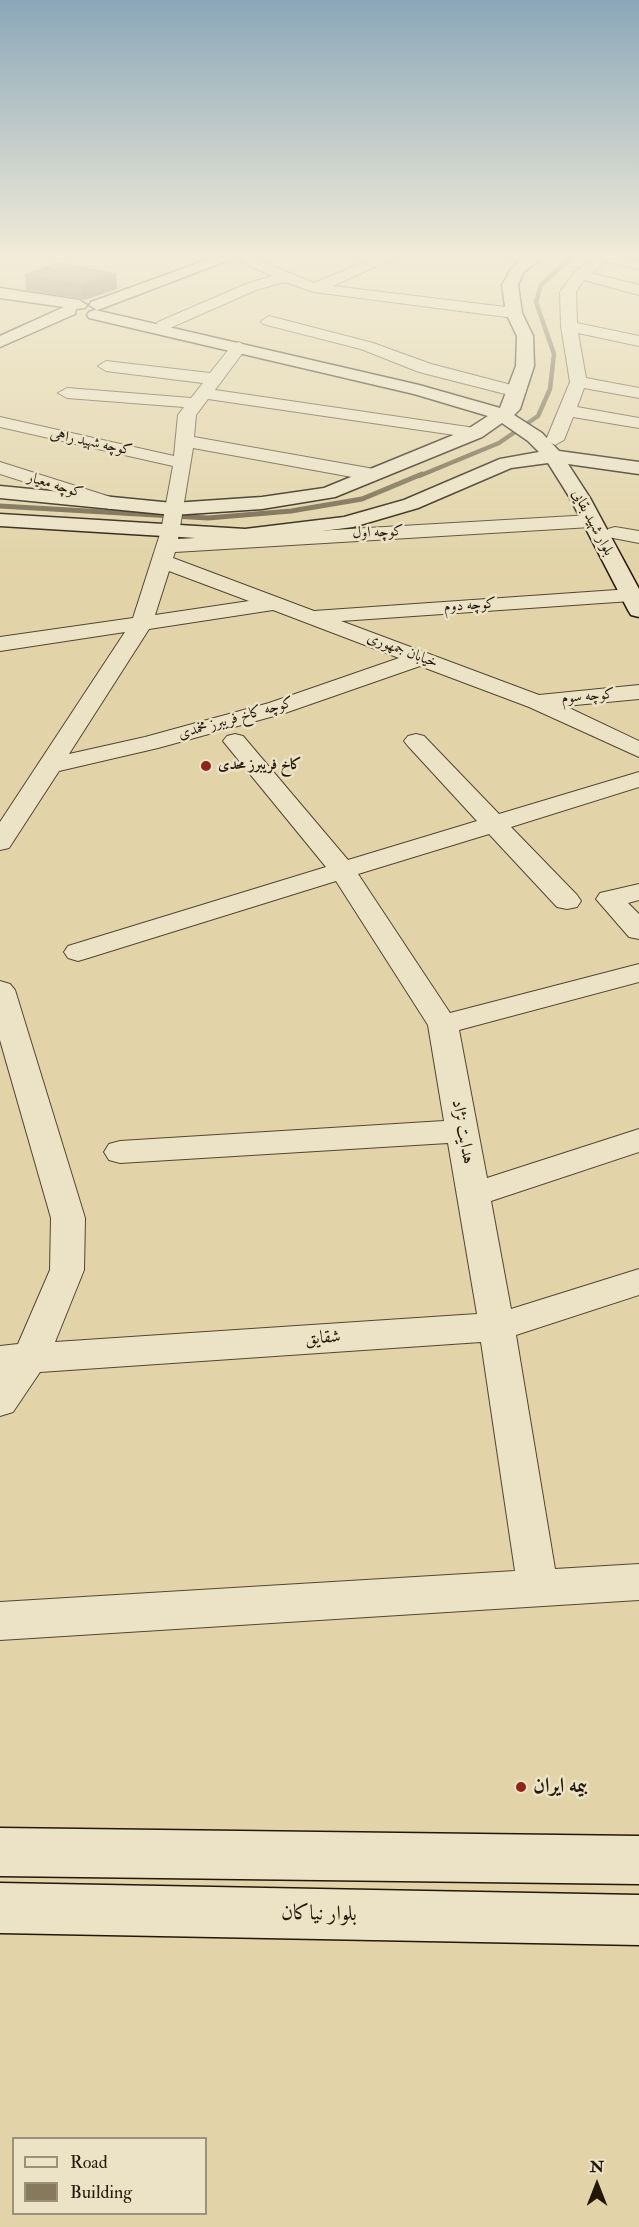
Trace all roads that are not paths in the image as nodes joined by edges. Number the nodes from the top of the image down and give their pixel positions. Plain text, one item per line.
1 (230, 362) edge
2 (334, 362) edge
3 (409, 362) edge
4 (525, 362) edge
5 (574, 362) edge
6 (106, 366) dead end
7 (578, 382) junction
8 (204, 392) junction
9 (67, 393) dead end
10 (639, 393) edge
11 (510, 409) junction
12 (566, 411) junction
13 (0, 422) edge
14 (639, 423) edge
15 (476, 433) junction
16 (185, 441) junction
17 (554, 445) junction
18 (639, 459) edge
19 (183, 463) junction
20 (0, 468) edge
21 (639, 468) edge
22 (374, 475) junction
23 (0, 492) edge
24 (110, 503) junction
25 (0, 520) edge
26 (591, 521) junction
27 (169, 531) junction
28 (615, 533) junction
29 (639, 537) edge
30 (639, 574) edge
31 (635, 602) edge
32 (276, 604) junction
33 (309, 616) junction
34 (142, 623) junction
35 (0, 644) edge
36 (420, 658) junction
37 (639, 693) edge
38 (537, 702) junction
39 (235, 741) dead end
40 (416, 741) dead end
41 (639, 750) edge
42 (47, 766) junction
43 (639, 779) edge
44 (495, 825) junction
45 (0, 842) edge
46 (343, 871) junction
47 (639, 892) edge
48 (567, 901) dead end
49 (639, 931) edge
50 (78, 952) dead end
51 (639, 973) edge
52 (0, 990) edge
53 (443, 1025) junction
54 (12, 1071) edge
55 (461, 1131) junction
56 (639, 1140) edge
57 (120, 1152) dead end
58 (473, 1195) junction
59 (639, 1282) edge
60 (497, 1327) junction
61 (15, 1359) edge
62 (0, 1401) edge
63 (639, 1582) edge
64 (538, 1588) junction
65 (0, 1621) edge
66 (0, 1852) edge
67 (639, 1860) edge
68 (0, 1908) edge
69 (639, 1920) edge

1 - 8 street
2 - 11 main road
3 - 11 street
4 - 11 main road
5 - 7 street
6 - 8 street
7 - 10 street
7 - 12 street
8 - 9 street
8 - 15 street
8 - 16 street
11 - 15 main road
11 - 17 main road
12 - 14 street
12 - 17 street
13 - 19 street, کوچه شهید راهی
15 - 22 main road
16 - 19 street
16 - 22 street
17 - 18 main road
17 - 21 main road
17 - 26 main road, بلوار شهید بقایی
17 - 27 main road
17 - 28 main road, بلوار شهید بقایی
19 - 27 street
20 - 24 street, کوچه معیار
22 - 27 main road
23 - 24 main road
24 - 27 main road
25 - 27 main road
26 - 27 street, کوچه اول
26 - 31 main road, بلوار شهید بقایی
27 - 32 street, خیابان جمهوری
27 - 34 street
28 - 29 street
28 - 30 main road, بلوار شهید بقایی
31 - 33 street, کوچه دوم
32 - 33 street, خیابان جمهوری
32 - 34 street
33 - 36 street, خیابان جمهوری
34 - 35 street
34 - 42 street
36 - 38 street, خیابان جمهوری
36 - 42 street, کوچه کاخ فریبرز مخمدی
37 - 38 street, کوچه سوم
38 - 41 street, خیابان جمهوری
39 - 46 street, هدایت نژاد
40 - 44 street
42 - 45 street
43 - 44 street
44 - 46 street
44 - 48 street
46 - 50 street
46 - 53 street, هدایت نژاد
47 - 49 street
51 - 53 street
52 - 54 street
53 - 55 street, هدایت نژاد
54 - 61 street
55 - 57 street
55 - 58 street, هدایت نژاد
56 - 58 street
58 - 60 street, هدایت نژاد
59 - 60 street, شقایق
60 - 61 street, شقایق
60 - 64 street, هدایت نژاد
61 - 62 street
63 - 64 street
64 - 65 street
66 - 67 main road
68 - 69 main road, بلوار نیاکان

